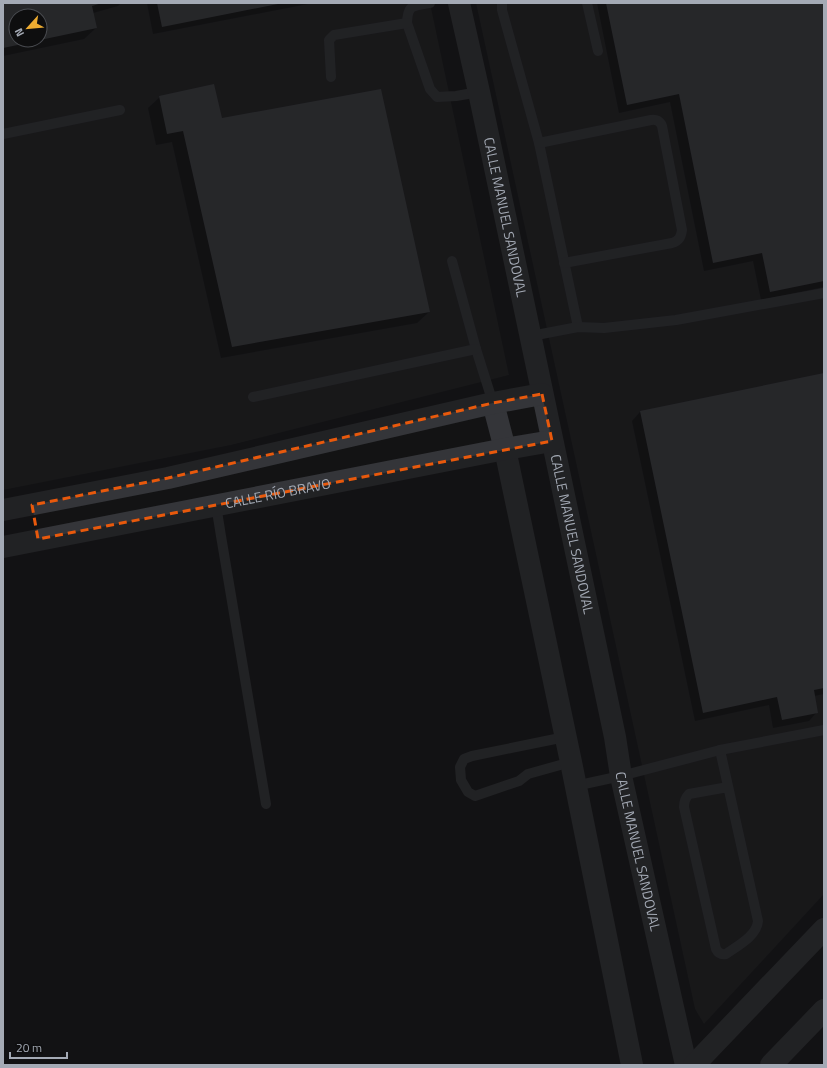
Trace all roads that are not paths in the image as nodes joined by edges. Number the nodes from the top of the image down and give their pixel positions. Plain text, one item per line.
1 (430, 3) edge
2 (458, 3) edge
3 (502, 3) edge
4 (587, 3) edge
5 (407, 23) junction
6 (598, 51) dead end
7 (330, 77) dead end
8 (479, 92) junction
9 (120, 110) dead end
10 (3, 134) edge
11 (539, 144) junction
12 (452, 261) dead end
13 (564, 263) junction
14 (824, 293) edge
15 (578, 327) junction
16 (531, 336) junction
17 (476, 349) junction
18 (542, 394) junction
19 (253, 397) dead end
20 (492, 403) junction
21 (552, 441) junction
22 (505, 449) junction
23 (32, 505) junction
24 (216, 505) junction
25 (3, 510) edge
26 (38, 539) junction
27 (3, 546) edge
28 (824, 730) edge
29 (565, 737) junction
30 (720, 750) junction
31 (571, 762) junction
32 (621, 776) junction
33 (576, 786) junction
34 (728, 787) junction
35 (266, 804) dead end
36 (824, 929) edge
37 (824, 1010) edge
38 (632, 1065) edge
39 (686, 1065) edge
40 (694, 1065) edge
41 (771, 1065) edge

1 - 5 lane
2 - 8 street, CALLE MANUEL SANDOVAL
3 - 11 lane
4 - 6 lane
5 - 7 lane
5 - 8 lane
8 - 16 street, CALLE MANUEL SANDOVAL
9 - 10 lane
11 - 13 lane
11 - 13 lane
12 - 17 lane
13 - 15 lane
14 - 15 lane
15 - 16 lane
16 - 18 street, CALLE MANUEL SANDOVAL
17 - 19 lane
17 - 20 lane
18 - 20 street
18 - 21 street, CALLE MANUEL SANDOVAL
20 - 22 street
20 - 23 street
21 - 22 street, CALLE RÍO BRAVO
21 - 32 street, CALLE MANUEL SANDOVAL
22 - 24 street, CALLE RÍO BRAVO
22 - 29 street
23 - 25 street
23 - 26 street
24 - 26 street, CALLE RÍO BRAVO
24 - 35 lane
26 - 27 street, CALLE RÍO BRAVO
28 - 30 lane
29 - 31 street
29 - 31 lane
30 - 32 lane
30 - 34 lane
31 - 33 street
32 - 33 lane
32 - 39 street, CALLE MANUEL SANDOVAL
33 - 38 street
34 - 34 lane
36 - 40 street
37 - 41 street

